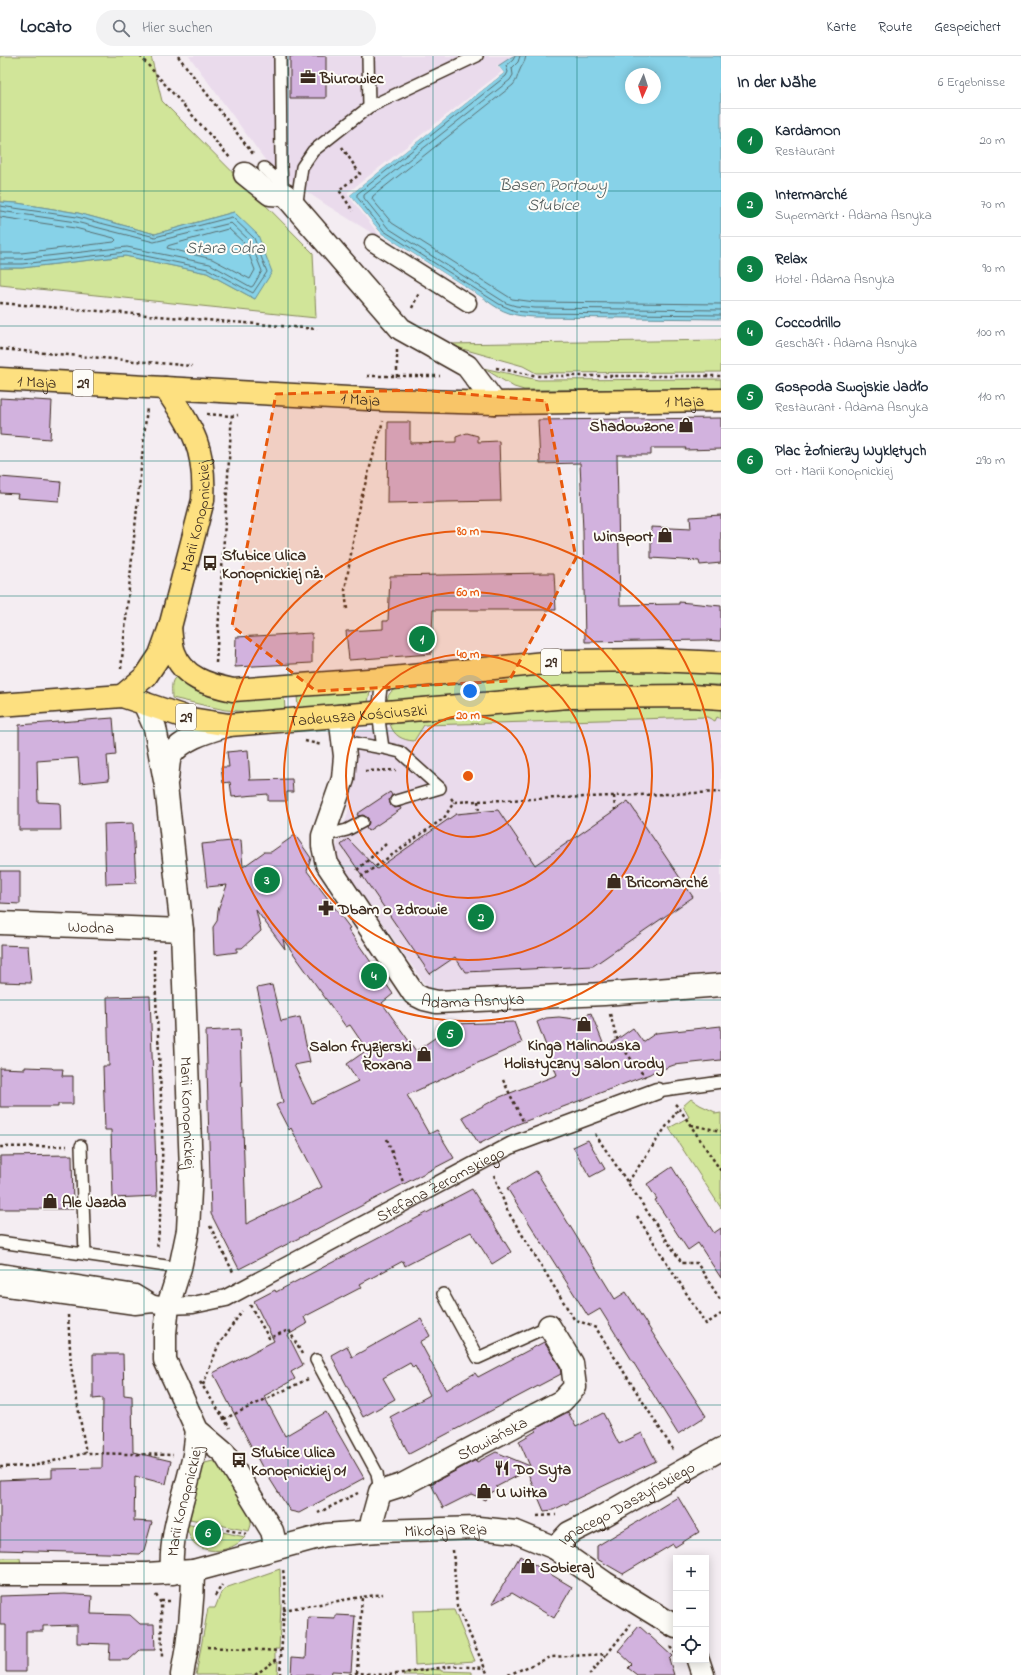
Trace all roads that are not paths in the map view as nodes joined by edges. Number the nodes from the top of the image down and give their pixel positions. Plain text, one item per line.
1 (280, 56) edge
2 (368, 56) edge
3 (477, 56) edge
4 (369, 107) junction
5 (254, 171) road end
6 (288, 196) junction
7 (373, 242) dead end
8 (468, 303) dead end
9 (0, 379) edge
10 (158, 388) junction
11 (721, 400) edge
12 (495, 403) junction
13 (170, 627) junction
14 (721, 663) edge
15 (382, 679) junction
16 (121, 686) junction
17 (721, 698) edge
18 (144, 704) junction
19 (0, 705) edge
20 (378, 713) junction
21 (340, 716) junction
22 (229, 725) junction
23 (344, 748) junction
24 (383, 748) junction
25 (166, 786) junction
26 (396, 801) dead end
27 (362, 822) dead end
28 (323, 836) junction
29 (0, 923) edge
30 (182, 930) junction
31 (721, 985) edge
32 (721, 1082) edge
33 (657, 1091) joint
34 (77, 1146) road end
35 (0, 1242) edge
36 (85, 1254) junction
37 (180, 1268) junction
38 (0, 1272) edge
39 (0, 1287) edge
40 (444, 1294) dead end
41 (160, 1305) junction
42 (549, 1326) joint
43 (316, 1360) dead end
44 (197, 1430) junction
45 (721, 1449) edge
46 (380, 1492) junction
47 (374, 1531) junction
48 (276, 1547) junction
49 (554, 1548) junction
50 (183, 1572) junction
51 (0, 1574) edge
52 (672, 1635) edge
53 (699, 1663) edge
54 (182, 1675) edge
55 (703, 1675) edge

1 - 6 lane
2 - 4 lane
3 - 4 lane
4 - 6 lane
5 - 6 street
6 - 12 street
7 - 8 street
9 - 10 main road, 1 Maja / 29
10 - 12 main road, 1 Maja / 29
10 - 13 main road, Marii Konopnickiej
11 - 12 main road, 1 Maja / 29
13 - 15 main road, Tadeusza Kościuszki / 29
13 - 16 main road, Marii Konopnickiej
14 - 15 main road, Tadeusza Kościuszki / 29
15 - 20 lane
16 - 18 main road, Tadeusza Kościuszki / 29
16 - 19 main road, Tadeusza Kościuszki / 29
17 - 20 main road, Tadeusza Kościuszki / 29
18 - 22 main road, Tadeusza Kościuszki / 29
18 - 25 street, Marii Konopnickiej
20 - 21 main road, Tadeusza Kościuszki / 29
20 - 24 lane
21 - 22 main road, Tadeusza Kościuszki / 29
21 - 23 street, Adama Asnyka
22 - 25 street, Marii Konopnickiej
23 - 24 lane
23 - 28 street, Adama Asnyka
24 - 26 lane
25 - 30 street, Marii Konopnickiej
27 - 28 lane
28 - 31 street, Adama Asnyka
29 - 30 street, Wodna
30 - 37 street, Marii Konopnickiej
32 - 33 lane, Stefana Żeromskiego
33 - 41 street, Stefana Żeromskiego
34 - 36 lane
35 - 36 lane
36 - 37 lane
37 - 41 street, Marii Konopnickiej
38 - 41 street
39 - 41 street, Stefana Żeromskiego
40 - 42 lane
41 - 44 street, Marii Konopnickiej
42 - 46 street, Słowiańska
43 - 46 lane
44 - 48 street, Marii Konopnickiej
44 - 50 street, Marii Konopnickiej
45 - 49 street, Ignacego Daszyńskiego
46 - 47 street
47 - 48 street, Mikołaja Reja
47 - 49 street, Mikołaja Reja
48 - 50 street, Mikołaja Reja
49 - 52 street, Mikołaja Reja
50 - 51 street, Mikołaja Reja
50 - 54 street, Marii Konopnickiej
53 - 55 street

